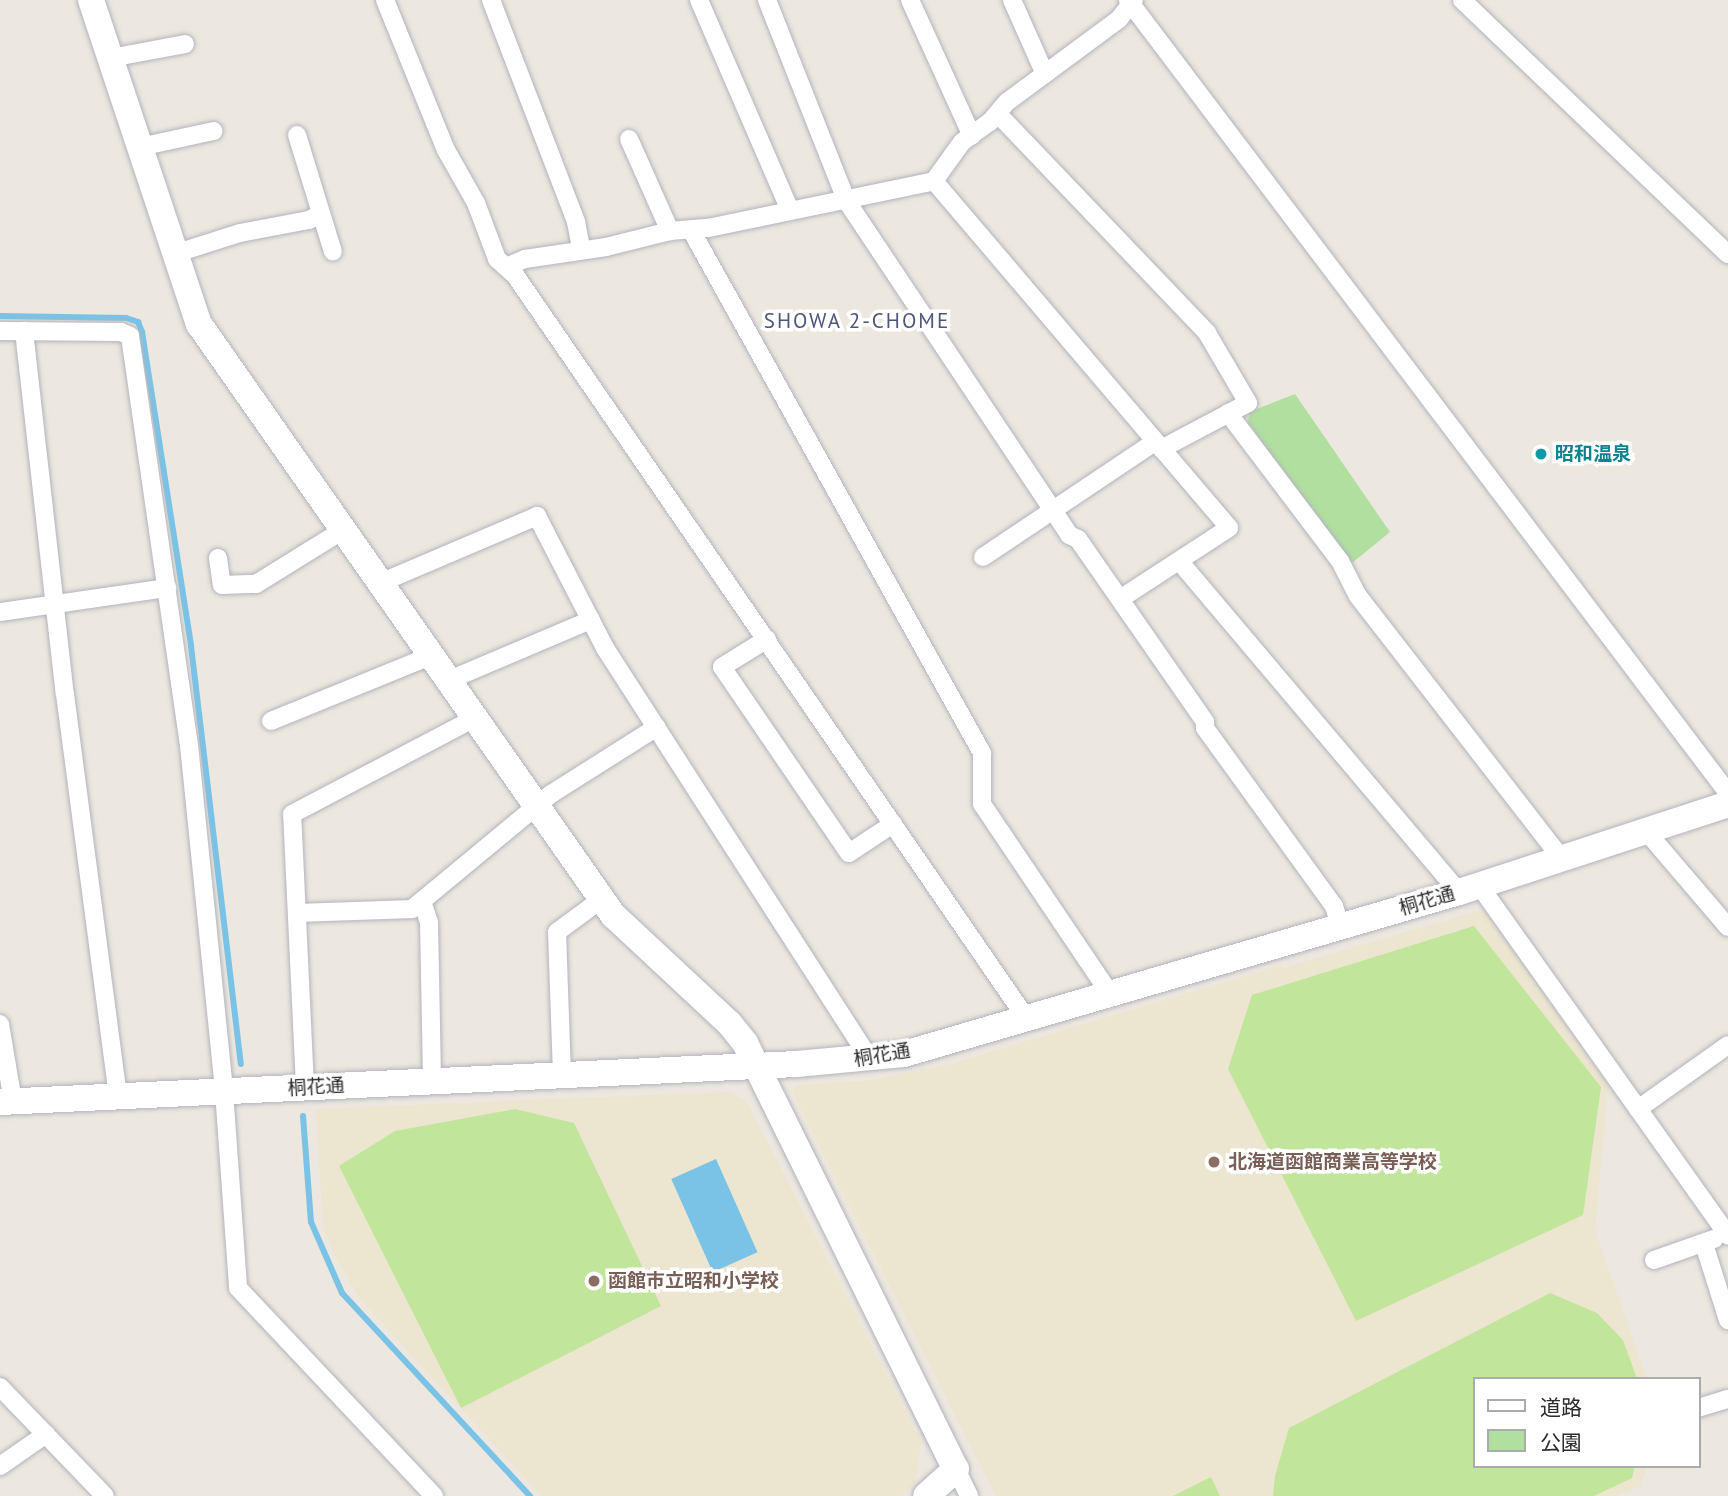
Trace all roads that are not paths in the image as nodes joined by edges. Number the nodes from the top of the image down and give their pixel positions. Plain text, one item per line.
1 (90, 0) edge
2 (385, 0) edge
3 (491, 0) edge
4 (699, 0) edge
5 (910, 0) edge
6 (1012, 0) edge
7 (1462, 0) edge
8 (771, 1) edge
9 (1131, 1) edge
10 (186, 44) dead end
11 (121, 56) dead end
12 (1045, 74) junction
13 (998, 114) junction
14 (214, 131) dead end
15 (297, 135) dead end
16 (971, 136) junction
17 (629, 139) dead end
18 (149, 145) dead end
19 (934, 181) junction
20 (846, 200) junction
21 (790, 210) junction
22 (321, 214) junction
23 (691, 230) junction
24 (670, 231) junction
25 (581, 248) junction
26 (333, 252) dead end
27 (174, 254) junction
28 (1728, 254) edge
29 (506, 268) junction
30 (0, 331) edge
31 (24, 331) junction
32 (1228, 413) junction
33 (1158, 445) junction
34 (1053, 510) junction
35 (343, 530) junction
36 (983, 557) dead end
37 (218, 558) dead end
38 (1180, 562) junction
39 (380, 583) junction
40 (167, 588) junction
41 (1120, 599) junction
42 (55, 604) junction
43 (0, 612) edge
44 (591, 620) junction
45 (767, 639) junction
46 (430, 656) junction
47 (447, 681) junction
48 (475, 718) junction
49 (271, 721) dead end
50 (657, 727) junction
51 (1728, 793) edge
52 (1728, 804) edge
53 (537, 807) junction
54 (892, 824) junction
55 (1646, 831) junction
56 (1561, 858) junction
57 (1469, 888) junction
58 (602, 899) junction
59 (422, 901) junction
60 (298, 913) junction
61 (1340, 926) junction
62 (1728, 927) edge
63 (1110, 994) junction
64 (1026, 1018) junction
65 (0, 1024) edge
66 (1728, 1045) edge
67 (870, 1059) junction
68 (756, 1066) junction
69 (562, 1075) junction
70 (432, 1082) junction
71 (305, 1087) junction
72 (224, 1091) junction
73 (118, 1097) junction
74 (7, 1102) edge
75 (1638, 1109) junction
76 (1727, 1234) edge
77 (1704, 1244) junction
78 (1654, 1260) dead end
79 (1728, 1320) edge
80 (0, 1387) edge
81 (1728, 1399) edge
82 (1700, 1407) edge
83 (46, 1434) junction
84 (0, 1466) edge
85 (956, 1469) junction
86 (105, 1496) edge
87 (433, 1496) edge
88 (926, 1496) edge
89 (969, 1496) edge

1 - 27 street
2 - 29 street
3 - 25 street
4 - 21 street
5 - 16 street
6 - 12 street
7 - 28 street
8 - 20 street
9 - 12 street
9 - 51 street
10 - 11 street
12 - 13 street
13 - 16 street
13 - 32 street
14 - 18 street
15 - 22 street
16 - 19 street
17 - 24 street
19 - 20 street
19 - 33 street
20 - 21 street
20 - 34 street
21 - 23 street
22 - 26 street
22 - 27 street
23 - 24 street
23 - 63 street
24 - 25 street
25 - 29 street
27 - 35 street
29 - 45 street
30 - 31 street
31 - 40 street
31 - 42 street
32 - 33 street
32 - 56 street
33 - 34 street
33 - 38 street
34 - 36 street
34 - 41 street
35 - 37 street
35 - 39 street
38 - 41 street
38 - 57 street
39 - 44 street
39 - 46 street
40 - 42 street
40 - 72 street
41 - 61 street
42 - 43 street
42 - 73 street
44 - 47 street
44 - 50 street
45 - 54 street
45 - 54 street
46 - 47 street
46 - 49 street
47 - 48 street
48 - 53 street
48 - 60 street
50 - 53 street
50 - 67 street
52 - 55 street, 桐花通
53 - 58 street
53 - 59 street
54 - 64 street
55 - 56 street, 桐花通
55 - 62 street
56 - 57 street, 桐花通
57 - 61 street, 桐花通
57 - 75 street
58 - 68 street
58 - 69 street
59 - 60 street
59 - 70 street
60 - 71 street
61 - 63 street, 桐花通
63 - 64 street, 桐花通
64 - 67 street, 桐花通
65 - 74 street
66 - 75 street
67 - 68 street, 桐花通
68 - 69 street, 桐花通
68 - 85 street
69 - 70 street, 桐花通
70 - 71 street, 桐花通
71 - 72 street, 桐花通
72 - 73 street, 桐花通
72 - 87 street
73 - 74 street, 桐花通
75 - 76 street
76 - 77 street
77 - 78 street
77 - 79 street
80 - 83 street
81 - 82 street
83 - 84 street
83 - 86 street
85 - 88 street
85 - 89 street

